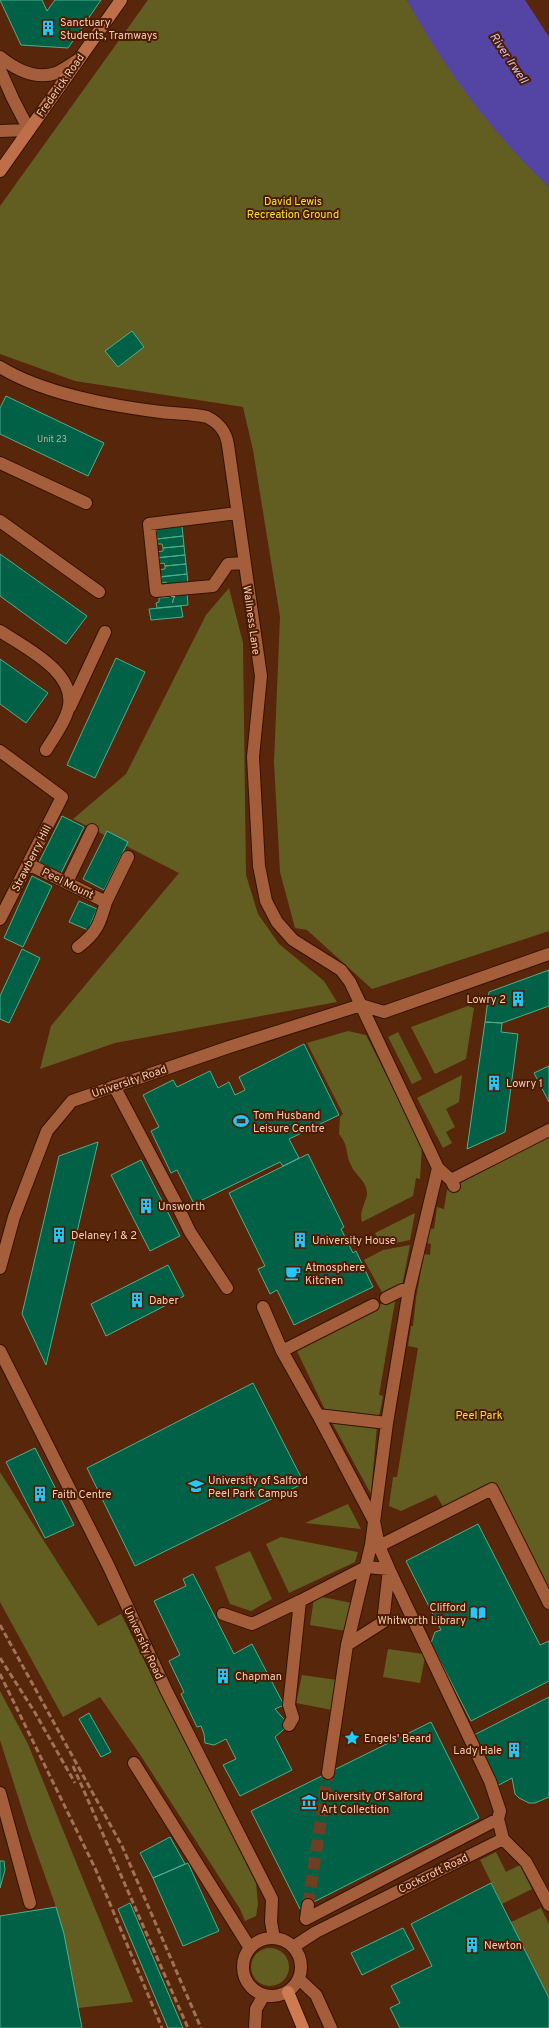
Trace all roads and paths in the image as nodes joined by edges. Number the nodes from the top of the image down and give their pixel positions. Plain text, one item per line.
1 (121, 0) edge
2 (0, 57) edge
3 (78, 60) junction
4 (0, 70) edge
5 (29, 130) junction
6 (0, 131) edge
7 (0, 171) edge
8 (0, 367) edge
9 (0, 463) edge
10 (222, 490) dead end
11 (234, 490) junction
12 (86, 503) dead end
13 (237, 514) junction
14 (0, 521) edge
15 (244, 563) junction
16 (99, 592) dead end
17 (0, 631) edge
18 (105, 632) dead end
19 (69, 708) junction
20 (46, 750) dead end
21 (0, 751) edge
22 (92, 830) dead end
23 (128, 857) dead end
24 (28, 864) junction
25 (67, 882) junction
26 (106, 902) junction
27 (0, 919) edge
28 (78, 946) dead end
29 (549, 954) edge
30 (361, 1005) junction
31 (114, 1086) junction
32 (549, 1130) edge
33 (438, 1168) junction
34 (0, 1268) edge
35 (227, 1288) dead end
36 (409, 1290) junction
37 (386, 1298) dead end
38 (373, 1305) dead end
39 (263, 1307) dead end
40 (0, 1351) edge
41 (282, 1351) junction
42 (318, 1415) junction
43 (387, 1423) junction
44 (374, 1521) junction
45 (380, 1546) junction
46 (366, 1567) junction
47 (389, 1568) junction
48 (300, 1601) junction
49 (549, 1603) edge
50 (223, 1614) dead end
51 (347, 1645) junction
52 (289, 1725) dead end
53 (134, 1763) dead end
54 (328, 1773) tunnel mouth
55 (0, 1793) edge
56 (498, 1819) junction
57 (502, 1839) junction
58 (30, 1903) dead end
59 (308, 1905) tunnel mouth
60 (549, 1905) edge
61 (274, 1938) junction
62 (293, 1947) junction
63 (250, 1948) junction
64 (299, 1979) junction
65 (288, 1992) junction
66 (264, 1995) junction
67 (255, 2028) edge
68 (303, 2028) edge
69 (331, 2028) edge

1 - 3 main road, Frederick Road
2 - 3 street
3 - 5 main road, Frederick Road
4 - 5 street
5 - 6 street
5 - 7 main road, Frederick Road
8 - 11 street, Wallness Lane
9 - 12 street
10 - 11 street
11 - 13 street, Wallness Lane
13 - 15 street, Wallness Lane
13 - 15 street
14 - 16 street
15 - 30 street, Wallness Lane
17 - 19 street
18 - 19 street
19 - 20 street
21 - 24 street, Strawberry Hill
22 - 25 street
23 - 26 street, Peel Mount
24 - 25 street, Peel Mount
24 - 27 street, Strawberry Hill
25 - 26 street, Peel Mount
26 - 28 street
29 - 30 street
30 - 31 street, University Road
30 - 33 street, Wallness Lane
31 - 34 street, University Road
31 - 35 street
32 - 33 street
33 - 36 street
36 - 37 street
36 - 43 street
38 - 41 street
39 - 41 street
40 - 61 street, University Road
41 - 42 street
42 - 43 street
42 - 44 street
43 - 44 street
44 - 45 street
44 - 46 street
45 - 47 street
45 - 49 street
46 - 47 street
46 - 48 street
46 - 51 street
47 - 51 street
47 - 56 street
48 - 50 street
48 - 52 street
51 - 54 street
53 - 63 street
55 - 58 street
56 - 57 street
56 - 59 street
57 - 60 street
57 - 62 street, Cockcroft Road
61 - 62 street
61 - 63 street
62 - 64 street
63 - 66 street
64 - 65 street
64 - 69 street
65 - 66 street
65 - 68 highway
66 - 67 street

